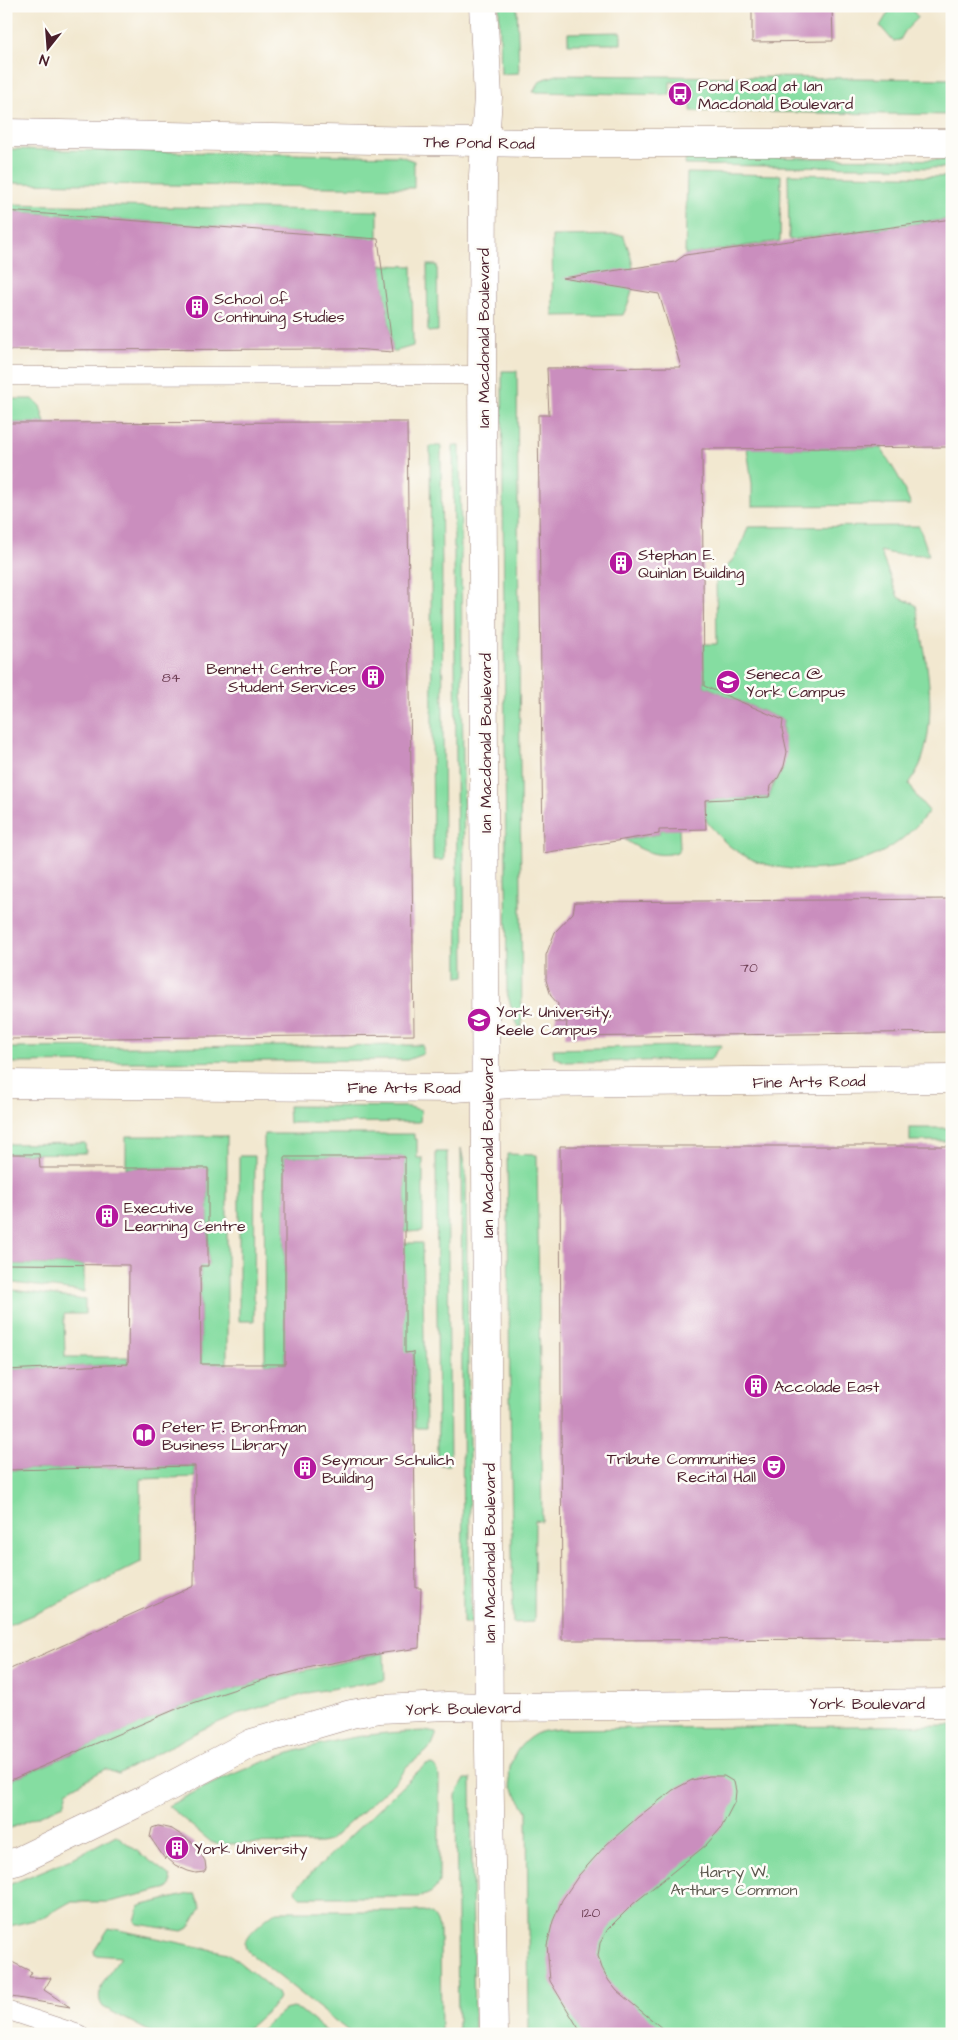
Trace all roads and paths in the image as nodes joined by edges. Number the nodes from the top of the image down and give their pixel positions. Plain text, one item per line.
1 (483, 6) edge
2 (6, 133) edge
3 (486, 142) junction
4 (952, 143) edge
5 (482, 375) junction
6 (6, 376) edge
7 (952, 1079) edge
8 (6, 1084) edge
9 (486, 1086) junction
10 (952, 1703) edge
11 (490, 1707) junction
12 (6, 1864) edge
13 (6, 2010) edge
14 (80, 2034) edge
15 (494, 2034) edge

1 - 3 street, Ian Macdonald Boulevard
2 - 3 street, The Pond Road
3 - 4 street, The Pond Road
3 - 5 street, Ian Macdonald Boulevard
5 - 6 lane
5 - 9 street, Ian Macdonald Boulevard
7 - 9 street, Fine Arts Road
8 - 9 street, Fine Arts Road
9 - 11 street, Ian Macdonald Boulevard
10 - 11 street, York Boulevard
11 - 12 street, York Boulevard
11 - 15 street, Ian Macdonald Boulevard
13 - 14 lane

